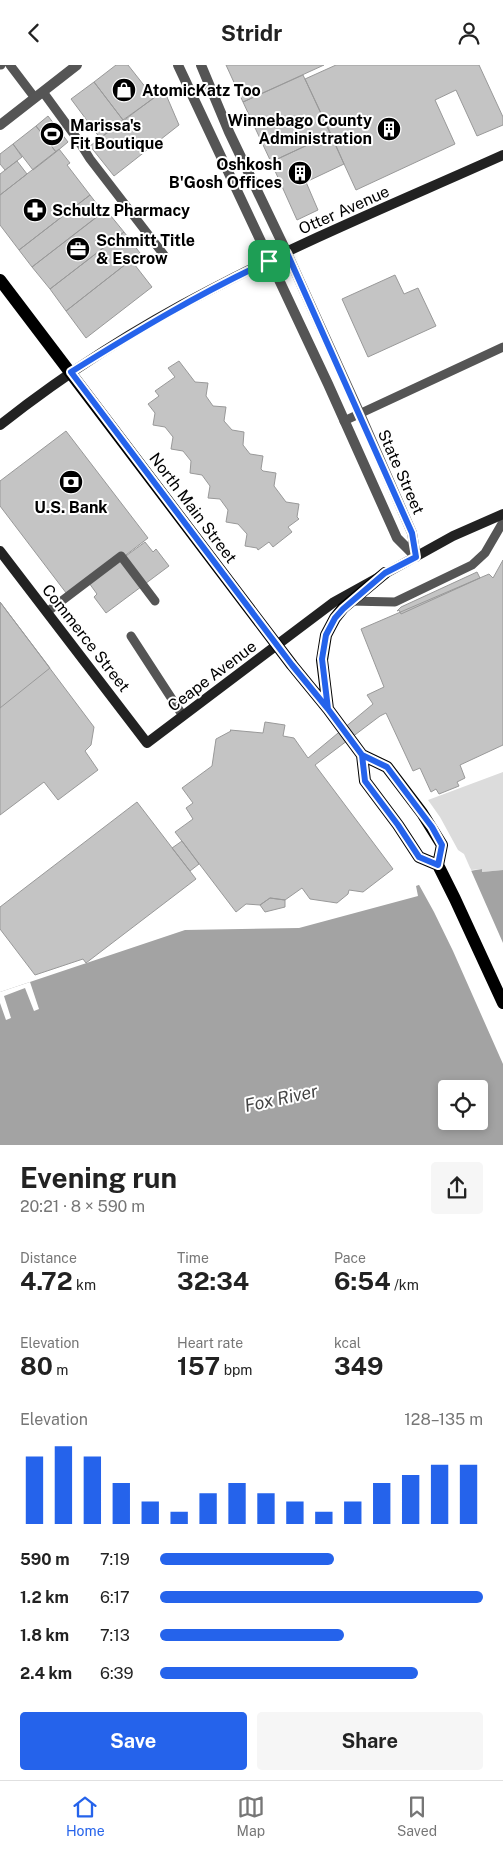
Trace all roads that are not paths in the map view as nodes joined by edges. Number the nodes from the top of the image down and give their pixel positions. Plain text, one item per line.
1 (10, 65) edge
2 (77, 65) edge
3 (178, 65) edge
4 (200, 65) edge
5 (39, 95) junction
6 (0, 125) edge
7 (503, 155) edge
8 (287, 253) junction
9 (164, 255) dead end
10 (269, 261) junction
11 (0, 280) edge
12 (503, 347) edge
13 (71, 372) junction
14 (360, 414) junction
15 (344, 421) junction
16 (0, 425) edge
17 (503, 514) edge
18 (503, 522) edge
19 (0, 551) edge
20 (416, 557) junction
21 (385, 573) junction
22 (155, 601) dead end
23 (351, 601) junction
24 (334, 602) junction
25 (47, 612) junction
26 (131, 636) dead end
27 (278, 646) junction
28 (328, 709) junction
29 (183, 717) junction
30 (148, 743) joint
31 (362, 755) junction
32 (438, 865) junction
33 (503, 1003) edge

1 - 5 lane
2 - 5 street
3 - 10 street, State Street
4 - 8 street, State Street
5 - 6 street
5 - 9 lane
7 - 8 street, Otter Avenue
8 - 10 street, Otter Avenue
8 - 14 street, State Street
10 - 13 street, Otter Avenue
10 - 15 street, State Street
11 - 13 main road, North Main Street
12 - 14 lane
13 - 16 street, Otter Avenue
13 - 27 main road, North Main Street
14 - 15 lane
14 - 20 street, State Street
15 - 20 street, State Street
17 - 20 street, Ceape Avenue
18 - 23 lane
19 - 25 street, Commerce Street
20 - 21 street, Ceape Avenue
21 - 23 main road
21 - 24 street, Ceape Avenue
22 - 25 lane
23 - 24 lane
23 - 28 main road
24 - 27 street, Ceape Avenue
25 - 30 street, Commerce Street
26 - 29 lane
27 - 28 main road, North Main Street
27 - 29 street, Ceape Avenue
28 - 31 main road, North Main Street
29 - 30 street, Ceape Avenue
31 - 32 main road, North Main Street
31 - 32 main road, North Main Street
32 - 33 main road

